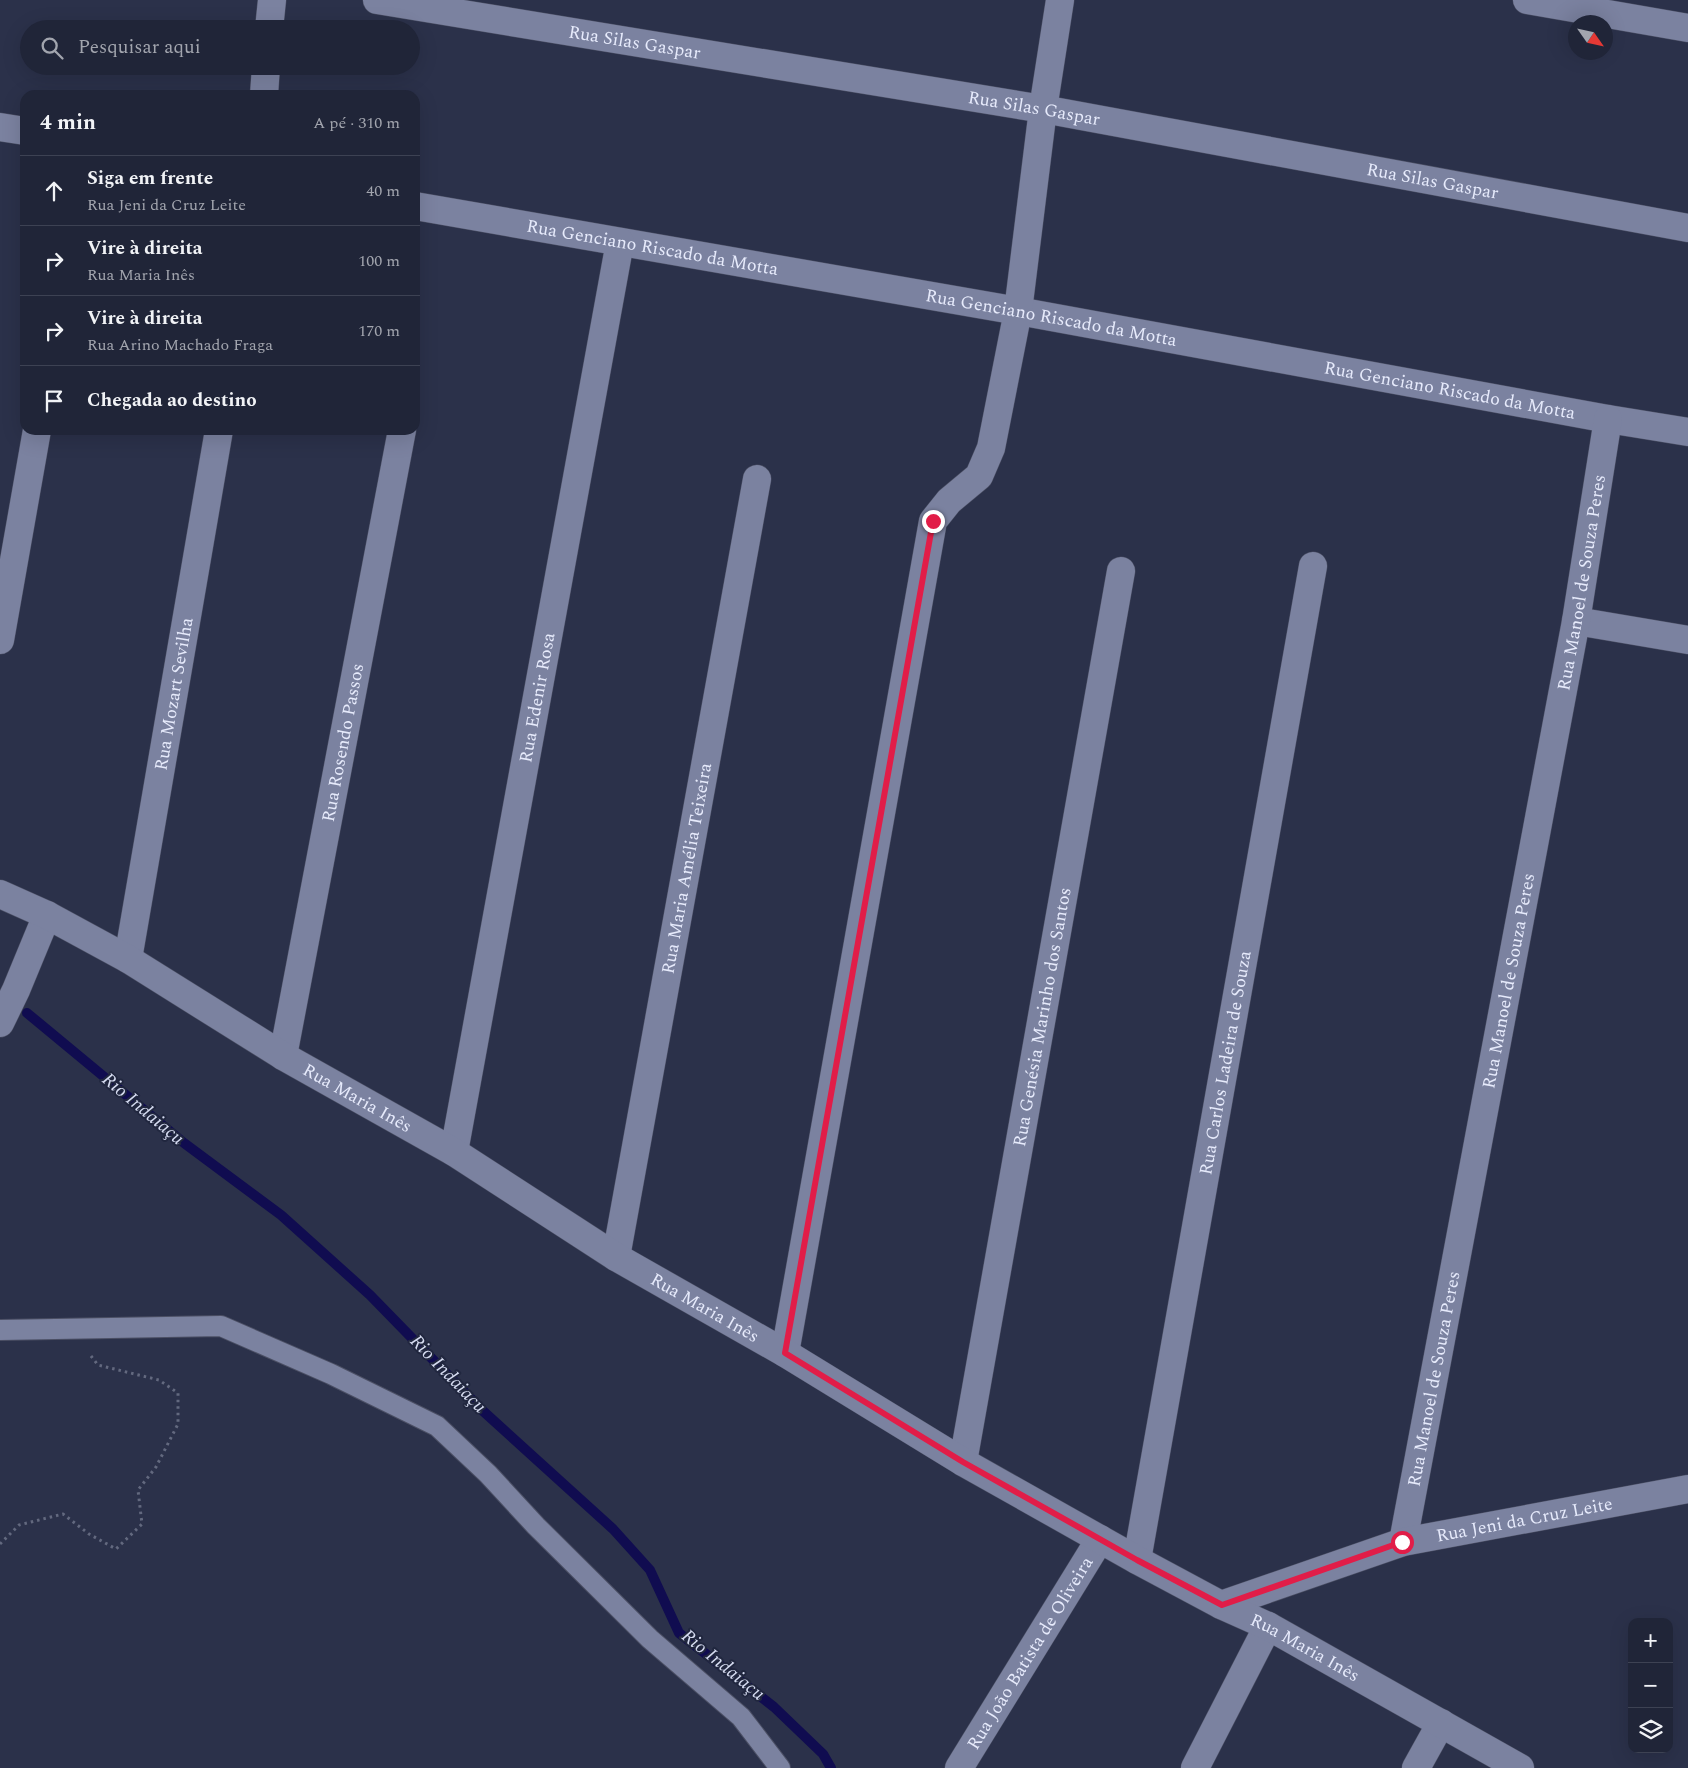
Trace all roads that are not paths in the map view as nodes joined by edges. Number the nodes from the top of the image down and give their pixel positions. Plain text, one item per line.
1 (272, 0) edge
2 (378, 0) edge
3 (1060, 0) edge
4 (1527, 0) edge
5 (270, 20) edge
6 (1688, 28) edge
7 (265, 75) edge
8 (264, 90) edge
9 (1043, 109) junction
10 (0, 127) edge
11 (20, 130) edge
12 (420, 207) edge
13 (1688, 228) edge
14 (620, 242) junction
15 (1018, 310) junction
16 (1608, 419) junction
17 (1688, 432) edge
18 (36, 435) edge
19 (218, 435) edge
20 (401, 435) edge
21 (757, 479) dead end
22 (1312, 566) dead end
23 (1121, 571) dead end
24 (1576, 621) junction
25 (0, 640) edge
26 (1688, 640) edge
27 (0, 894) edge
28 (47, 915) junction
29 (128, 959) junction
30 (0, 1023) edge
31 (283, 1056) junction
32 (454, 1152) junction
33 (616, 1257) junction
34 (0, 1330) edge
35 (785, 1353) junction
36 (963, 1462) junction
37 (1688, 1489) edge
38 (1100, 1539) junction
39 (1402, 1542) junction
40 (1137, 1560) junction
41 (1222, 1605) junction
42 (1268, 1626) junction
43 (1441, 1723) junction
44 (780, 1768) edge
45 (959, 1768) edge
46 (1195, 1768) edge
47 (1416, 1768) edge
48 (1520, 1768) edge

1 - 5 street
2 - 9 street, Rua Silas Gaspar
3 - 9 street
4 - 6 street
7 - 8 street
9 - 13 street, Rua Silas Gaspar
9 - 15 street
10 - 11 street
12 - 14 street, Rua Genciano Riscado da Motta
14 - 15 street, Rua Genciano Riscado da Motta
14 - 32 street, Rua Edenir Rosa
15 - 16 street, Rua Genciano Riscado da Motta
15 - 35 street
16 - 17 street, Rua Genciano Riscado da Motta
16 - 24 street, Rua Manoel de Souza Peres
18 - 25 street
19 - 29 street, Rua Mozart Sevilha
20 - 31 street, Rua Rosendo Passos
21 - 33 street, Rua Maria Amélia Teixeira
22 - 40 street, Rua Carlos Ladeira de Souza
23 - 36 street, Rua Genésia Marinho dos Santos
24 - 26 street
24 - 39 street, Rua Manoel de Souza Peres
27 - 28 street, Rua Maria Inês
28 - 29 street, Rua Maria Inês
28 - 30 street
29 - 31 street, Rua Maria Inês
31 - 32 street, Rua Maria Inês
32 - 33 street, Rua Maria Inês
33 - 35 street, Rua Maria Inês
34 - 44 lane
35 - 36 street, Rua Maria Inês
36 - 38 street, Rua Maria Inês
37 - 39 street, Rua Jeni da Cruz Leite
38 - 40 street, Rua Maria Inês
38 - 45 street, Rua João Batista de Oliveira
39 - 41 street, Rua Jeni da Cruz Leite
40 - 41 street, Rua Maria Inês
41 - 42 street, Rua Maria Inês
42 - 43 street, Rua Maria Inês
42 - 46 street
43 - 47 street
43 - 48 street, Rua Maria Inês

